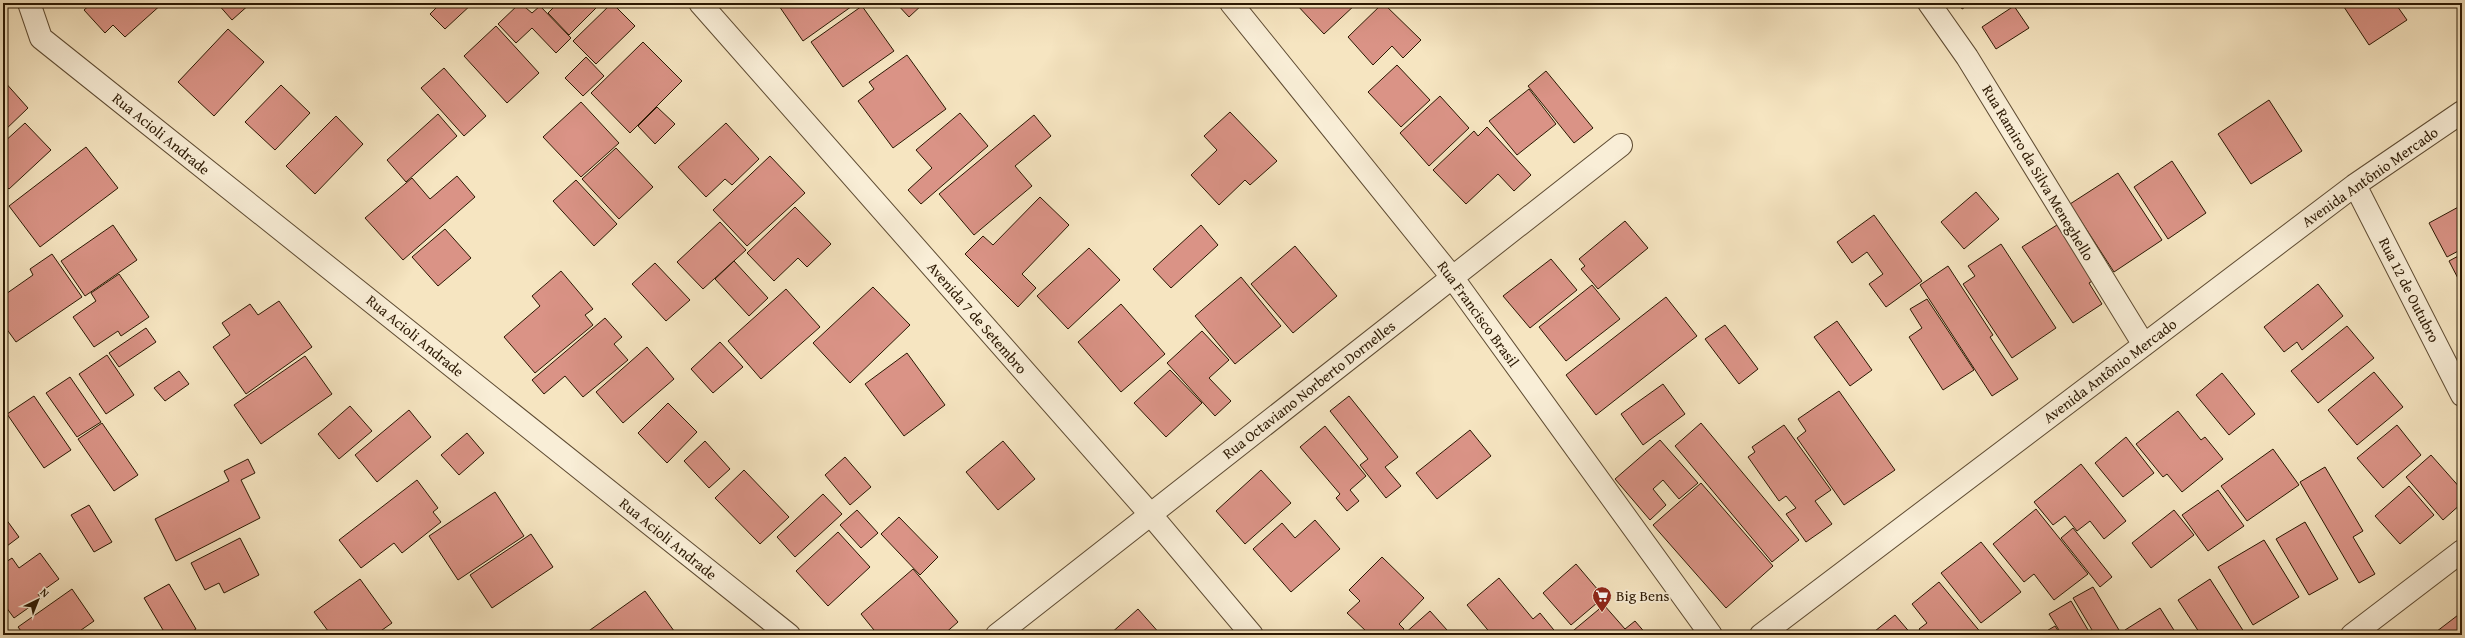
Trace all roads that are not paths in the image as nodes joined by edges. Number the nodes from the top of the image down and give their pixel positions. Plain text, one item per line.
1 (29, 3) edge
2 (700, 3) edge
3 (1231, 3) edge
4 (1930, 3) edge
5 (2462, 112) edge
6 (1621, 145) dead end
7 (2355, 185) junction
8 (1452, 277) junction
9 (2144, 345) junction
10 (2462, 395) edge
11 (1151, 515) junction
12 (2462, 551) edge
13 (789, 635) edge
14 (997, 635) edge
15 (1252, 635) edge
16 (1711, 635) edge
17 (1761, 635) edge
18 (2352, 635) edge

1 - 13 street, Rua Acioli Andrade
2 - 11 street, Avenida 7 de Setembro
3 - 8 street, Rua Francisco Brasil
4 - 9 street, Rua Ramiro da Silva Meneghello
5 - 7 street, Avenida Antônio Mercado
6 - 8 street, Rua Octaviano Norberto Dornelles
7 - 9 street, Avenida Antônio Mercado
7 - 10 street, Rua 12 de Outubro
8 - 11 street, Rua Octaviano Norberto Dornelles
8 - 16 street, Rua Francisco Brasil
9 - 17 street, Avenida Antônio Mercado
11 - 14 street, Rua Octaviano Norberto Dornelles
11 - 15 street, Avenida 7 de Setembro
12 - 18 street

